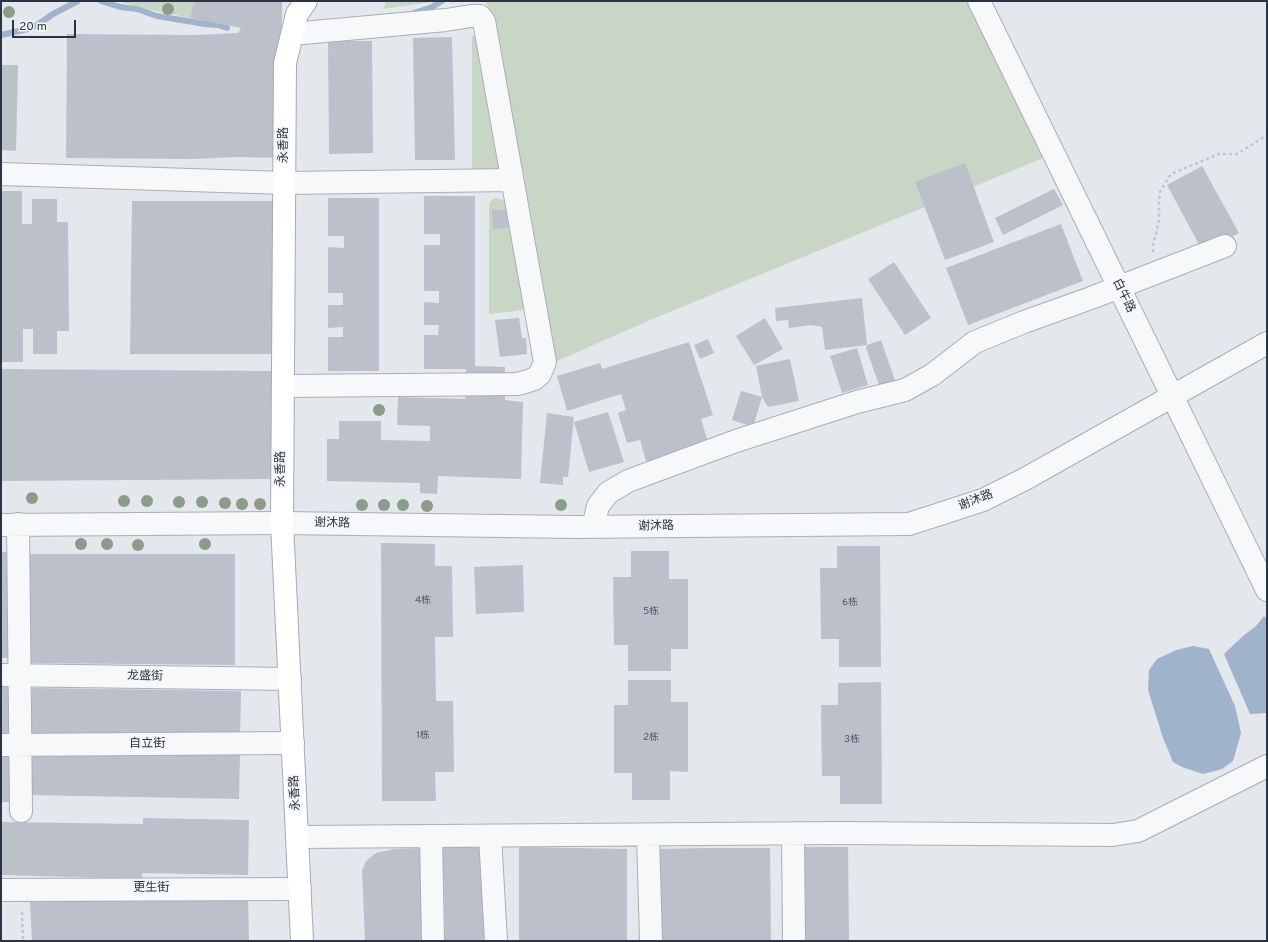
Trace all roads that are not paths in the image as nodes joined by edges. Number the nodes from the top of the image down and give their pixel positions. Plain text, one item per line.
1 (306, 1) edge
2 (979, 1) edge
3 (292, 34) junction
4 (1, 174) edge
5 (512, 180) junction
6 (284, 183) junction
7 (1225, 246) dead end
8 (1119, 288) junction
9 (1267, 343) edge
10 (283, 386) junction
11 (1172, 396) junction
12 (282, 523) junction
13 (9, 525) edge
14 (594, 527) junction
15 (1267, 590) edge
16 (10, 675) edge
17 (290, 679) junction
18 (293, 743) junction
19 (10, 745) edge
20 (1267, 766) edge
21 (21, 811) dead end
22 (794, 834) junction
23 (648, 835) junction
24 (431, 836) junction
25 (490, 836) junction
26 (298, 837) junction
27 (300, 889) junction
28 (11, 890) edge
29 (302, 941) edge
30 (433, 941) edge
31 (496, 941) edge
32 (651, 941) edge
33 (794, 941) edge

1 - 3 main road, 永香路
2 - 8 street, 白牛路
3 - 5 street
3 - 6 main road, 永香路
4 - 6 street
5 - 6 street
5 - 10 street
6 - 10 main road, 永香路
7 - 8 street
8 - 11 street, 白牛路
8 - 14 street
9 - 11 street, 谢沐路
10 - 12 main road, 永香路
11 - 14 street, 谢沐路
11 - 15 street, 白牛路
12 - 13 street, 谢沐路
12 - 14 street, 谢沐路
12 - 17 main road, 永香路
13 - 16 street
16 - 17 street, 龙盛街
16 - 19 street
17 - 18 main road, 永香路
18 - 19 street, 自立街
18 - 26 main road, 永香路
19 - 21 street
20 - 22 street
22 - 23 street
22 - 33 street
23 - 25 street
23 - 32 street
24 - 25 street
24 - 26 street
24 - 30 street
25 - 31 street
26 - 27 main road, 永香路
27 - 28 street, 更生街
27 - 29 main road, 永香路

